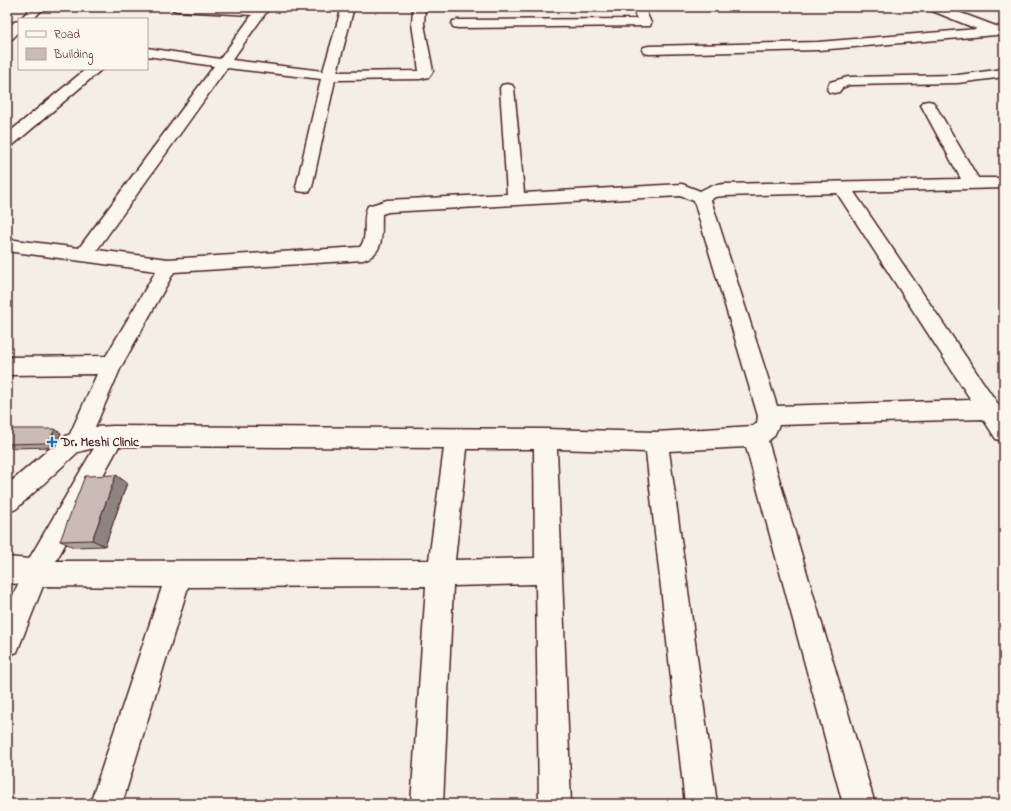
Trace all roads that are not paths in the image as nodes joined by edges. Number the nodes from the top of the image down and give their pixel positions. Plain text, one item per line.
1 (39, 7) edge
2 (177, 7) edge
3 (348, 7) edge
4 (419, 7) edge
5 (638, 7) edge
6 (934, 7) edge
7 (262, 9) edge
8 (27, 18) edge
9 (458, 24) dead end
10 (18, 26) edge
11 (1000, 33) edge
12 (7, 36) edge
13 (649, 50) dead end
14 (148, 52) edge
15 (222, 63) junction
16 (94, 70) edge
17 (1004, 74) edge
18 (329, 76) junction
19 (508, 88) dead end
20 (834, 89) dead end
21 (928, 105) dead end
22 (7, 142) edge
23 (1004, 182) edge
24 (972, 183) junction
25 (841, 186) junction
26 (304, 187) dead end
27 (702, 198) junction
28 (516, 199) junction
29 (7, 245) edge
30 (84, 255) junction
31 (168, 266) junction
32 (112, 365) junction
33 (7, 366) edge
34 (989, 409) junction
35 (762, 426) junction
36 (1004, 432) edge
37 (113, 436) junction
38 (457, 439) junction
39 (545, 439) junction
40 (78, 440) junction
41 (656, 442) junction
42 (7, 501) edge
43 (7, 570) edge
44 (548, 571) junction
45 (35, 574) junction
46 (180, 574) junction
47 (440, 574) junction
48 (7, 642) edge
49 (106, 804) edge
50 (427, 804) edge
51 (555, 804) edge
52 (702, 804) edge
53 (859, 804) edge

1 - 8 street
2 - 7 street
3 - 18 street
4 - 18 street
5 - 9 street
6 - 11 street
7 - 15 street
10 - 12 street
11 - 13 street
14 - 15 street
15 - 18 street
15 - 30 street
16 - 22 street
17 - 20 street
18 - 26 street
19 - 28 street
21 - 24 street
23 - 24 street
24 - 25 street
25 - 27 street
25 - 34 street
27 - 28 street
27 - 35 street
28 - 31 street
29 - 30 street
30 - 31 street
31 - 32 street
32 - 33 street
32 - 40 street
34 - 35 street
34 - 36 street
35 - 41 street
35 - 53 street
37 - 38 street
37 - 40 street
37 - 45 street
38 - 39 street
38 - 47 street
39 - 41 street
39 - 44 street
40 - 42 street
41 - 52 street
43 - 45 street
44 - 47 street
44 - 51 street
45 - 46 street
45 - 48 street
46 - 47 street
46 - 49 street
47 - 50 street

